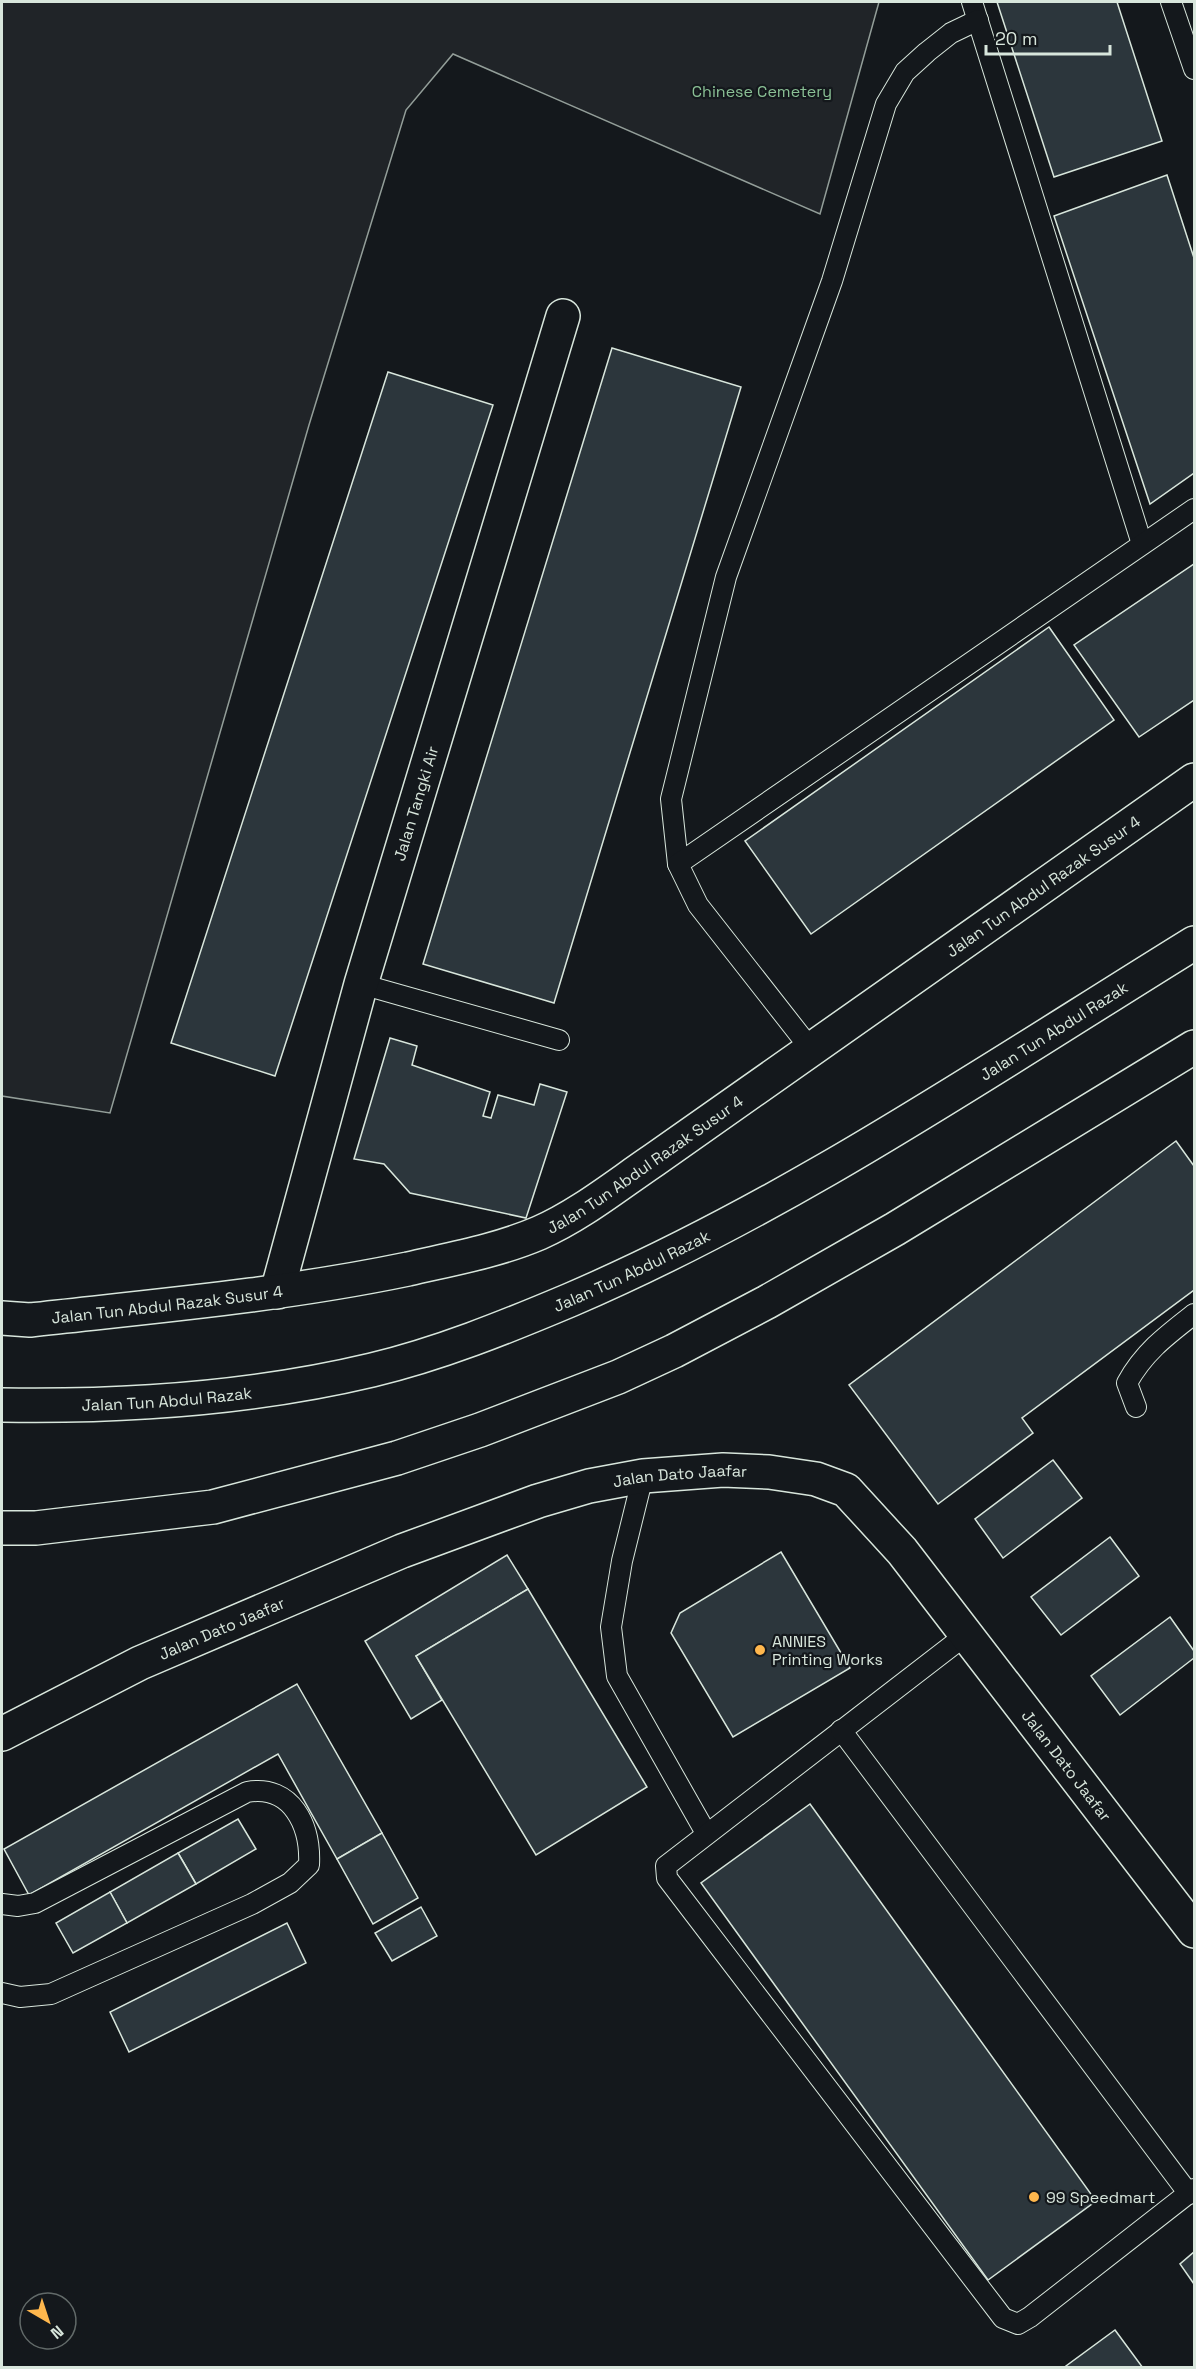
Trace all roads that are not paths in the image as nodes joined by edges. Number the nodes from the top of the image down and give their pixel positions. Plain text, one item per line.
1 (972, 2) edge
2 (1171, 2) edge
3 (978, 20) junction
4 (1194, 69) edge
5 (563, 316) dead end
6 (1194, 509) edge
7 (1142, 544) junction
8 (1194, 780) edge
9 (678, 864) junction
10 (1194, 943) edge
11 (361, 984) junction
12 (559, 1040) dead end
13 (1194, 1047) edge
14 (810, 1048) junction
15 (277, 1292) junction
16 (1194, 1314) edge
17 (2, 1318) edge
18 (2, 1405) edge
19 (1136, 1407) dead end
20 (643, 1476) junction
21 (2, 1528) edge
22 (967, 1634) junction
23 (841, 1730) junction
24 (2, 1734) edge
25 (706, 1833) junction
26 (2, 1904) edge
27 (1194, 1932) edge
28 (2, 1993) edge
29 (1192, 2192) edge

1 - 3 lane
2 - 4 lane
3 - 7 lane
3 - 9 lane
5 - 11 main road, Jalan Tangki Air
6 - 7 lane
7 - 9 lane
8 - 14 main road, Jalan Tun Abdul Razak Susur 4
9 - 14 lane
10 - 18 main road, Jalan Tun Abdul Razak
11 - 12 lane
11 - 15 main road, Jalan Tangki Air
13 - 21 main road
14 - 15 main road, Jalan Tun Abdul Razak Susur 4
15 - 17 main road, Jalan Tun Abdul Razak Susur 4
16 - 19 lane
20 - 22 main road, Jalan Dato Jaafar
20 - 24 main road, Jalan Dato Jaafar
20 - 25 lane
22 - 23 lane
22 - 27 main road, Jalan Dato Jaafar
23 - 25 lane
23 - 29 lane
25 - 29 lane
26 - 28 lane

